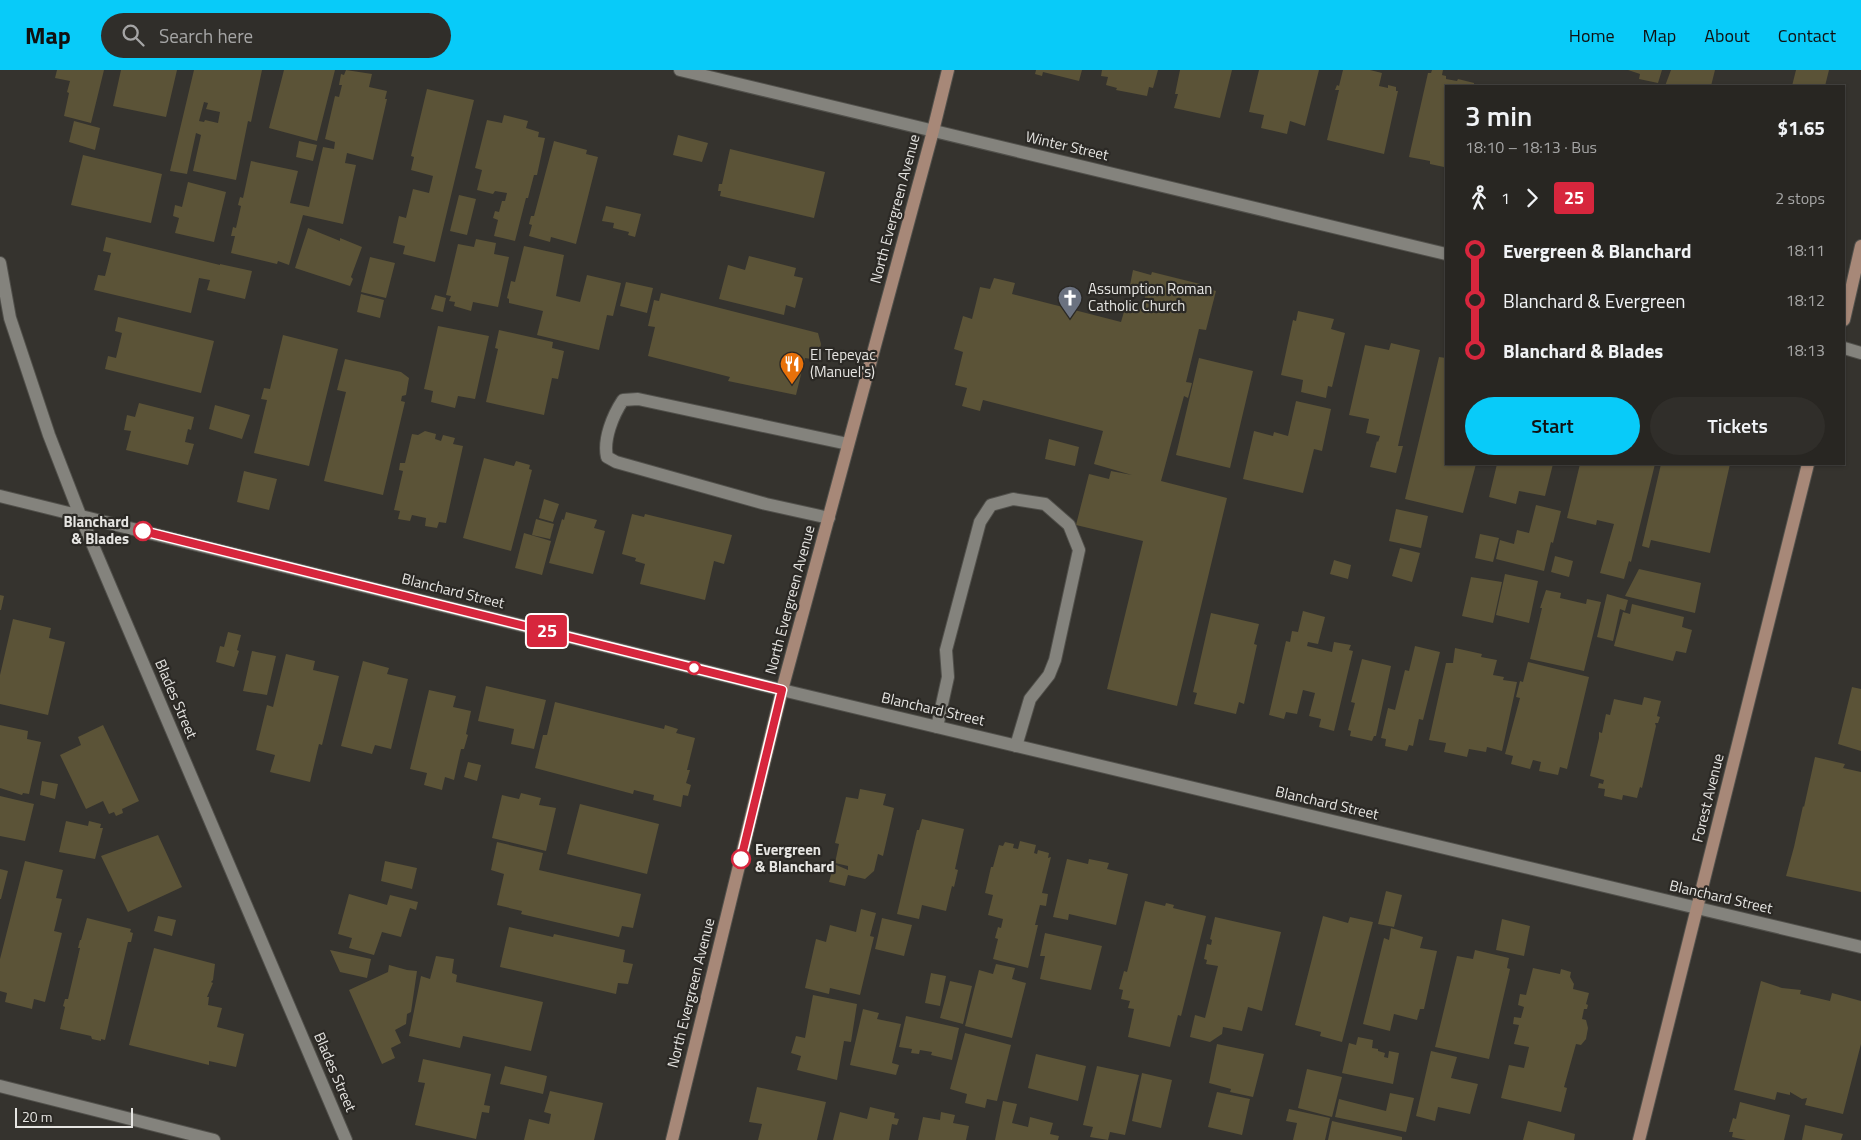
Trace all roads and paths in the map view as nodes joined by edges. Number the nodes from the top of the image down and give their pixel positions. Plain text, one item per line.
1 (680, 70) edge
2 (948, 70) edge
3 (933, 131) junction
4 (1861, 246) edge
5 (1445, 254) edge
6 (0, 263) edge
7 (1845, 316) edge
8 (1845, 348) edge
9 (1861, 353) edge
10 (848, 444) junction
11 (1808, 465) edge
12 (0, 496) edge
13 (80, 515) junction
14 (828, 518) junction
15 (782, 690) junction
16 (937, 727) junction
17 (1016, 746) junction
18 (1697, 907) junction
19 (1861, 947) edge
20 (0, 1086) edge
21 (214, 1140) edge
22 (346, 1140) edge
23 (672, 1140) edge
24 (1640, 1140) edge

1 - 3 street, Winter Street
2 - 3 street, North Evergreen Avenue
3 - 5 street, Winter Street
3 - 10 street, North Evergreen Avenue
4 - 7 street
6 - 13 street, Blades Street
8 - 9 street
10 - 14 street, North Evergreen Avenue
10 - 14 street
11 - 18 street, Forest Avenue
12 - 13 street, Blanchard Street
13 - 15 street, Blanchard Street
13 - 22 street, Blades Street
14 - 15 street, North Evergreen Avenue
15 - 16 street, Blanchard Street
15 - 23 street, North Evergreen Avenue
16 - 17 street, Blanchard Street
16 - 17 street
17 - 18 street, Blanchard Street
18 - 19 street, Blanchard Street
18 - 24 street, Forest Avenue
20 - 21 street

